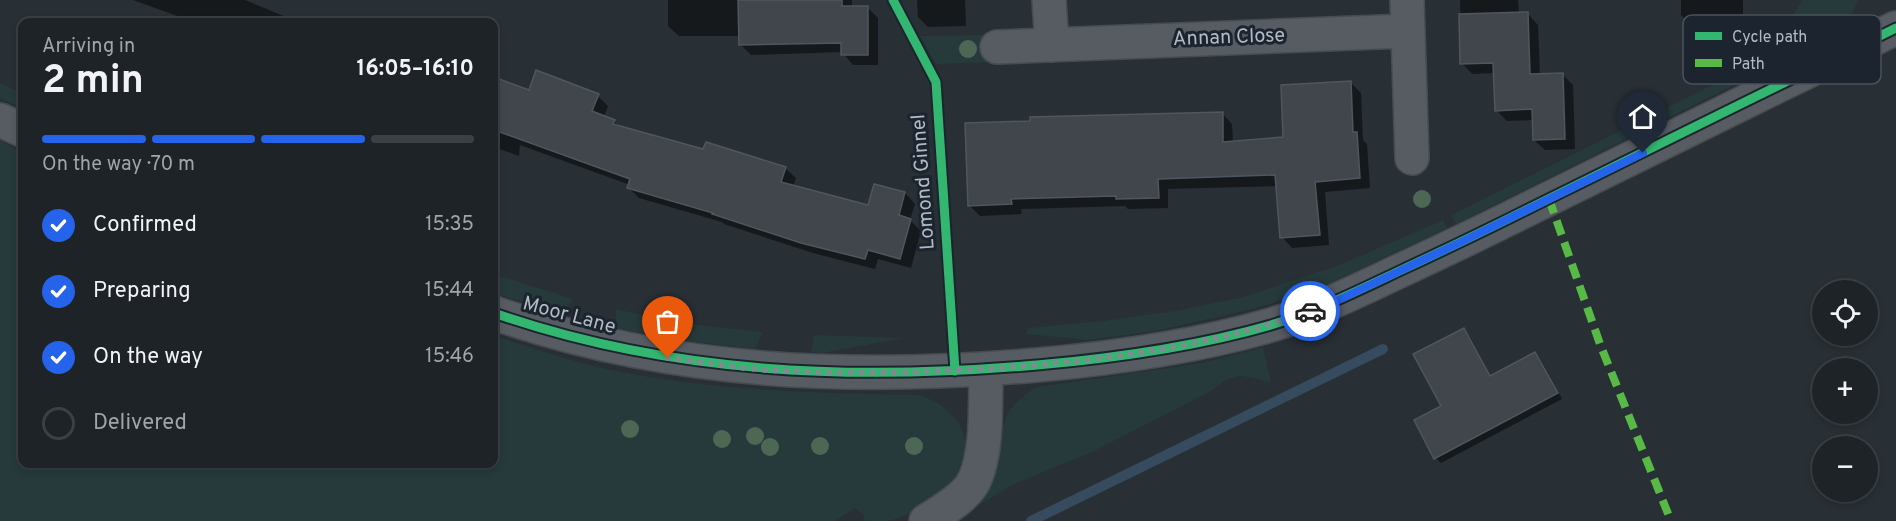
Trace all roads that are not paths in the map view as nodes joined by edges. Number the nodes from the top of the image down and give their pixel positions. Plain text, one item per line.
1 (1049, 0) edge
2 (1889, 0) edge
3 (1406, 15) edge
4 (1896, 16) edge
5 (1896, 28) edge
6 (1881, 35) edge
7 (1052, 45) junction
8 (998, 47) dead end
9 (1782, 84) edge
10 (0, 120) edge
11 (18, 128) edge
12 (1412, 158) dead end
13 (498, 314) edge
14 (986, 369) junction
15 (926, 521) edge

1 - 7 street
2 - 4 street
3 - 7 street, Annan Close
3 - 12 street, Annan Close
5 - 6 street, Moor Lane
7 - 8 street, Annan Close
9 - 14 street, Moor Lane
10 - 11 street
13 - 14 street, Moor Lane
14 - 15 street

